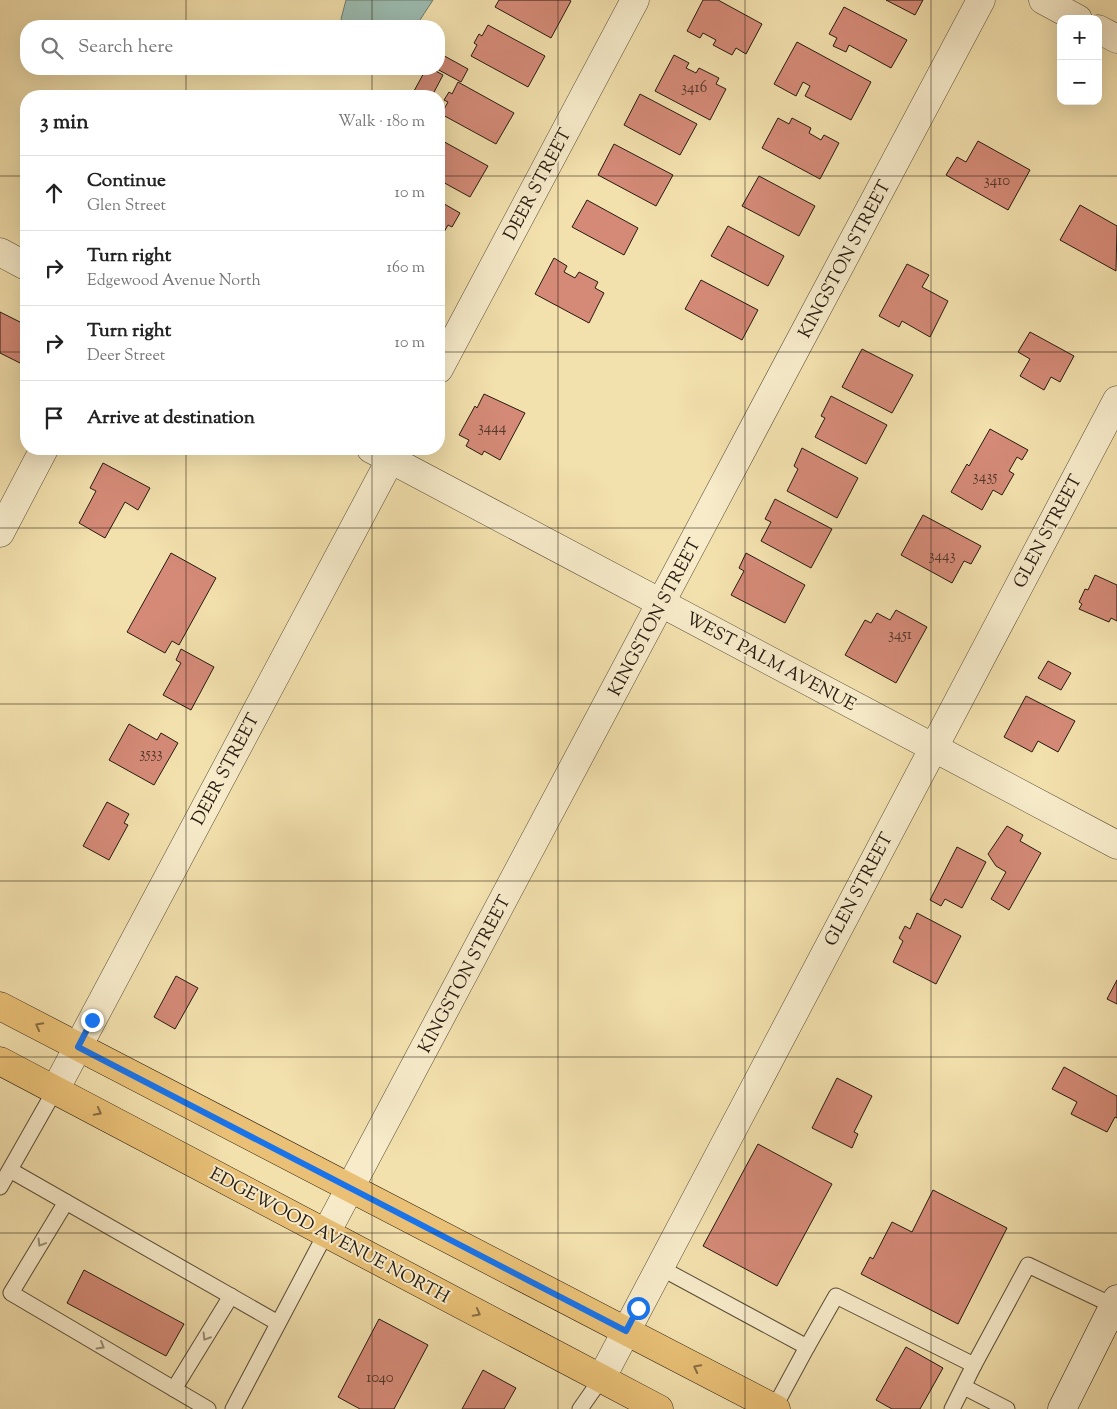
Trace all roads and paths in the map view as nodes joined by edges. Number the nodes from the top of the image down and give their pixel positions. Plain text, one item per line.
1 (635, 0) edge
2 (981, 0) edge
3 (1043, 0) edge
4 (1071, 15) edge
5 (1102, 32) edge
6 (1117, 40) edge
7 (0, 252) edge
8 (20, 263) edge
9 (445, 358) edge
10 (1117, 400) edge
11 (41, 455) edge
12 (384, 455) edge
13 (391, 455) edge
14 (0, 533) edge
15 (662, 603) junction
16 (933, 747) junction
17 (1117, 845) edge
18 (0, 1006) edge
19 (78, 1047) junction
20 (0, 1061) edge
21 (55, 1090) junction
22 (10, 1170) junction
23 (0, 1187) edge
24 (349, 1188) junction
25 (66, 1202) junction
26 (326, 1233) junction
27 (659, 1267) junction
28 (231, 1296) junction
29 (1115, 1302) edge
30 (278, 1323) junction
31 (626, 1331) junction
32 (807, 1346) junction
33 (974, 1365) junction
34 (601, 1378) junction
35 (964, 1387) junction
36 (174, 1389) junction
37 (775, 1408) edge
38 (208, 1409) edge
39 (233, 1409) edge
40 (580, 1409) edge
41 (659, 1409) edge
42 (952, 1409) edge
43 (1007, 1409) edge
44 (1062, 1409) edge

1 - 9 street, DEER STREET
2 - 15 street, KINGSTON STREET
3 - 4 street
5 - 6 street
7 - 8 street
10 - 16 street, GLEN STREET
11 - 14 street
12 - 19 street, DEER STREET
13 - 15 street, WEST PALM AVENUE
15 - 16 street, WEST PALM AVENUE
15 - 24 street, KINGSTON STREET
16 - 17 street, WEST PALM AVENUE
16 - 27 street, GLEN STREET
19 -> 18 main road
19 - 21 street, DEER STREET
19 - 24 main road
20 - 21 main road, EDGEWOOD AVENUE NORTH
21 - 22 lane
21 -> 26 main road, EDGEWOOD AVENUE NORTH
22 - 23 lane
22 - 25 lane
24 - 26 street, KINGSTON STREET
24 - 31 main road
25 - 28 lane
25 -> 36 lane
26 - 30 lane
26 -> 34 main road, EDGEWOOD AVENUE NORTH
27 - 31 street, GLEN STREET
27 - 32 lane
28 - 30 lane
28 -> 36 lane
29 - 33 lane
29 - 44 street
30 - 39 lane
31 - 34 street, GLEN STREET
37 -> 31 main road
32 - 33 lane
32 - 37 lane
33 - 35 lane
34 - 40 lane
34 - 41 main road, EDGEWOOD AVENUE NORTH
35 - 42 lane
35 - 43 lane
36 - 38 lane

